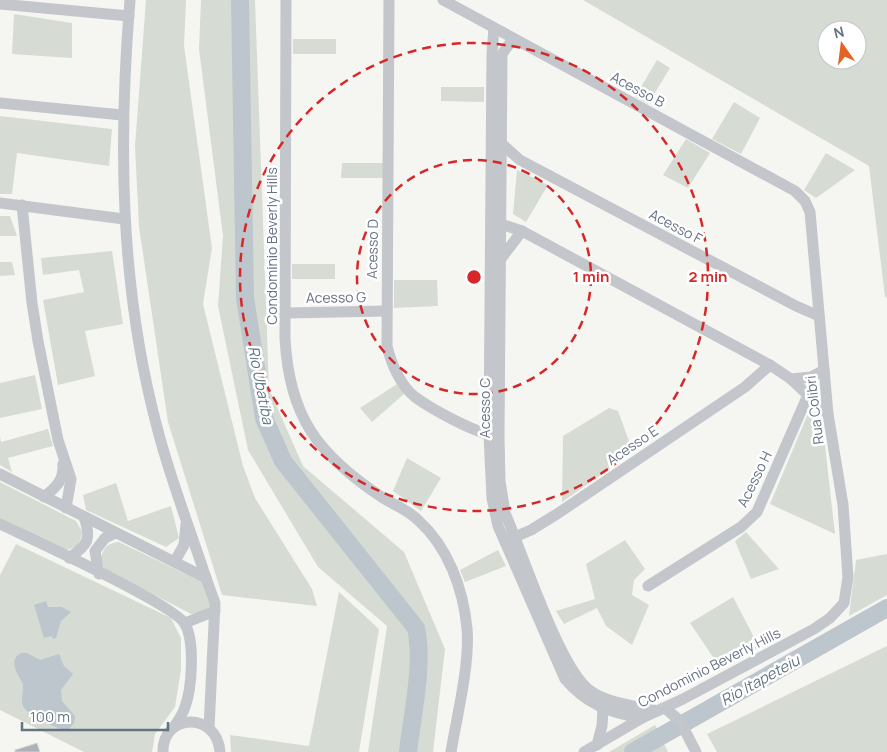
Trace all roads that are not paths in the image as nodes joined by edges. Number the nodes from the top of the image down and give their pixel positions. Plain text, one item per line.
1 (130, 0) edge
2 (286, 0) edge
3 (389, 0) edge
4 (443, 0) edge
5 (0, 4) edge
6 (129, 16) junction
7 (494, 28) junction
8 (513, 39) junction
9 (497, 54) junction
10 (0, 103) edge
11 (122, 115) junction
12 (497, 143) junction
13 (520, 160) junction
14 (496, 167) junction
15 (0, 203) edge
16 (22, 205) junction
17 (810, 212) joint
18 (124, 219) junction
19 (495, 221) junction
20 (522, 231) junction
21 (500, 260) junction
22 (386, 311) junction
23 (287, 313) junction
24 (819, 316) junction
25 (770, 365) junction
26 (824, 370) junction
27 (791, 379) junction
28 (808, 395) junction
29 (828, 414) junction
30 (494, 436) junction
31 (63, 457) junction
32 (0, 474) edge
33 (44, 497) junction
34 (66, 508) junction
35 (84, 517) junction
36 (186, 519) junction
37 (0, 524) edge
38 (115, 533) junction
39 (510, 539) junction
40 (69, 558) junction
41 (175, 561) junction
42 (99, 574) junction
43 (206, 578) junction
44 (648, 586) dead end
45 (844, 603) joint
46 (215, 612) junction
47 (185, 623) junction
48 (191, 649) junction
49 (212, 652) junction
50 (190, 688) junction
51 (210, 690) junction
52 (683, 700) junction
53 (603, 709) junction
54 (661, 709) junction
55 (642, 718) junction
56 (682, 726) junction
57 (174, 727) junction
58 (210, 728) junction
59 (597, 745) junction
60 (163, 752) edge
61 (220, 752) edge
62 (451, 752) edge
63 (584, 752) edge
64 (696, 752) edge

1 - 6 street
2 - 23 street, Condominio Beverly Hills
3 - 22 street, Acesso D
4 - 7 street, Acesso B
5 - 6 street
6 - 11 street
7 - 8 street, Acesso B
7 - 9 street, Acesso C
8 - 9 street
8 - 17 street, Acesso B
9 - 12 street, Acesso C
10 - 11 street
11 - 18 street
12 - 13 street, Acesso F
12 - 14 street, Acesso C
13 - 14 street
13 - 24 street, Acesso F
14 - 19 street, Acesso C
15 - 16 street
16 - 18 street
16 - 31 street
17 - 24 street, Rua Colibri
18 - 36 street
19 - 20 street
19 - 21 street, Acesso C
19 - 30 street, Acesso C
20 - 21 street
20 - 25 street
21 - 30 street, Acesso C
22 - 23 street, Acesso G
22 - 30 street, Acesso D
23 - 62 street, Condominio Beverly Hills
24 - 26 street, Rua Colibri
25 - 27 street
25 - 39 street, Acesso E
26 - 27 street
26 - 29 street, Rua Colibri
27 - 28 street
28 - 29 street
28 - 44 street, Acesso H
29 - 45 street, Rua Colibri
30 - 39 street, Acesso C
31 - 33 street
31 - 34 street
32 - 33 street
33 - 34 street
34 - 35 street
35 - 38 street
35 - 40 street
36 - 41 street
36 - 43 street
37 - 40 street
38 - 41 street
38 - 42 street
39 - 53 street, Acesso C
39 - 54 street, Acesso C
40 - 42 street
41 - 43 street
42 - 47 street
43 - 46 street
45 - 52 street, Condominio Beverly Hills
46 - 47 street
46 - 49 street
47 - 48 street
48 - 49 street
48 - 50 street
49 - 51 street
50 - 51 street
50 - 57 street
51 - 58 street
52 - 54 street, Condominio Beverly Hills
52 - 56 street
53 - 55 street, Acesso C
53 - 59 street
54 - 55 street, Condominio Beverly Hills
54 - 56 street
55 - 59 street, Condominio Beverly Hills
56 - 64 street
57 - 58 street
57 - 60 street
58 - 61 street
59 - 63 street, Condominio Beverly Hills

